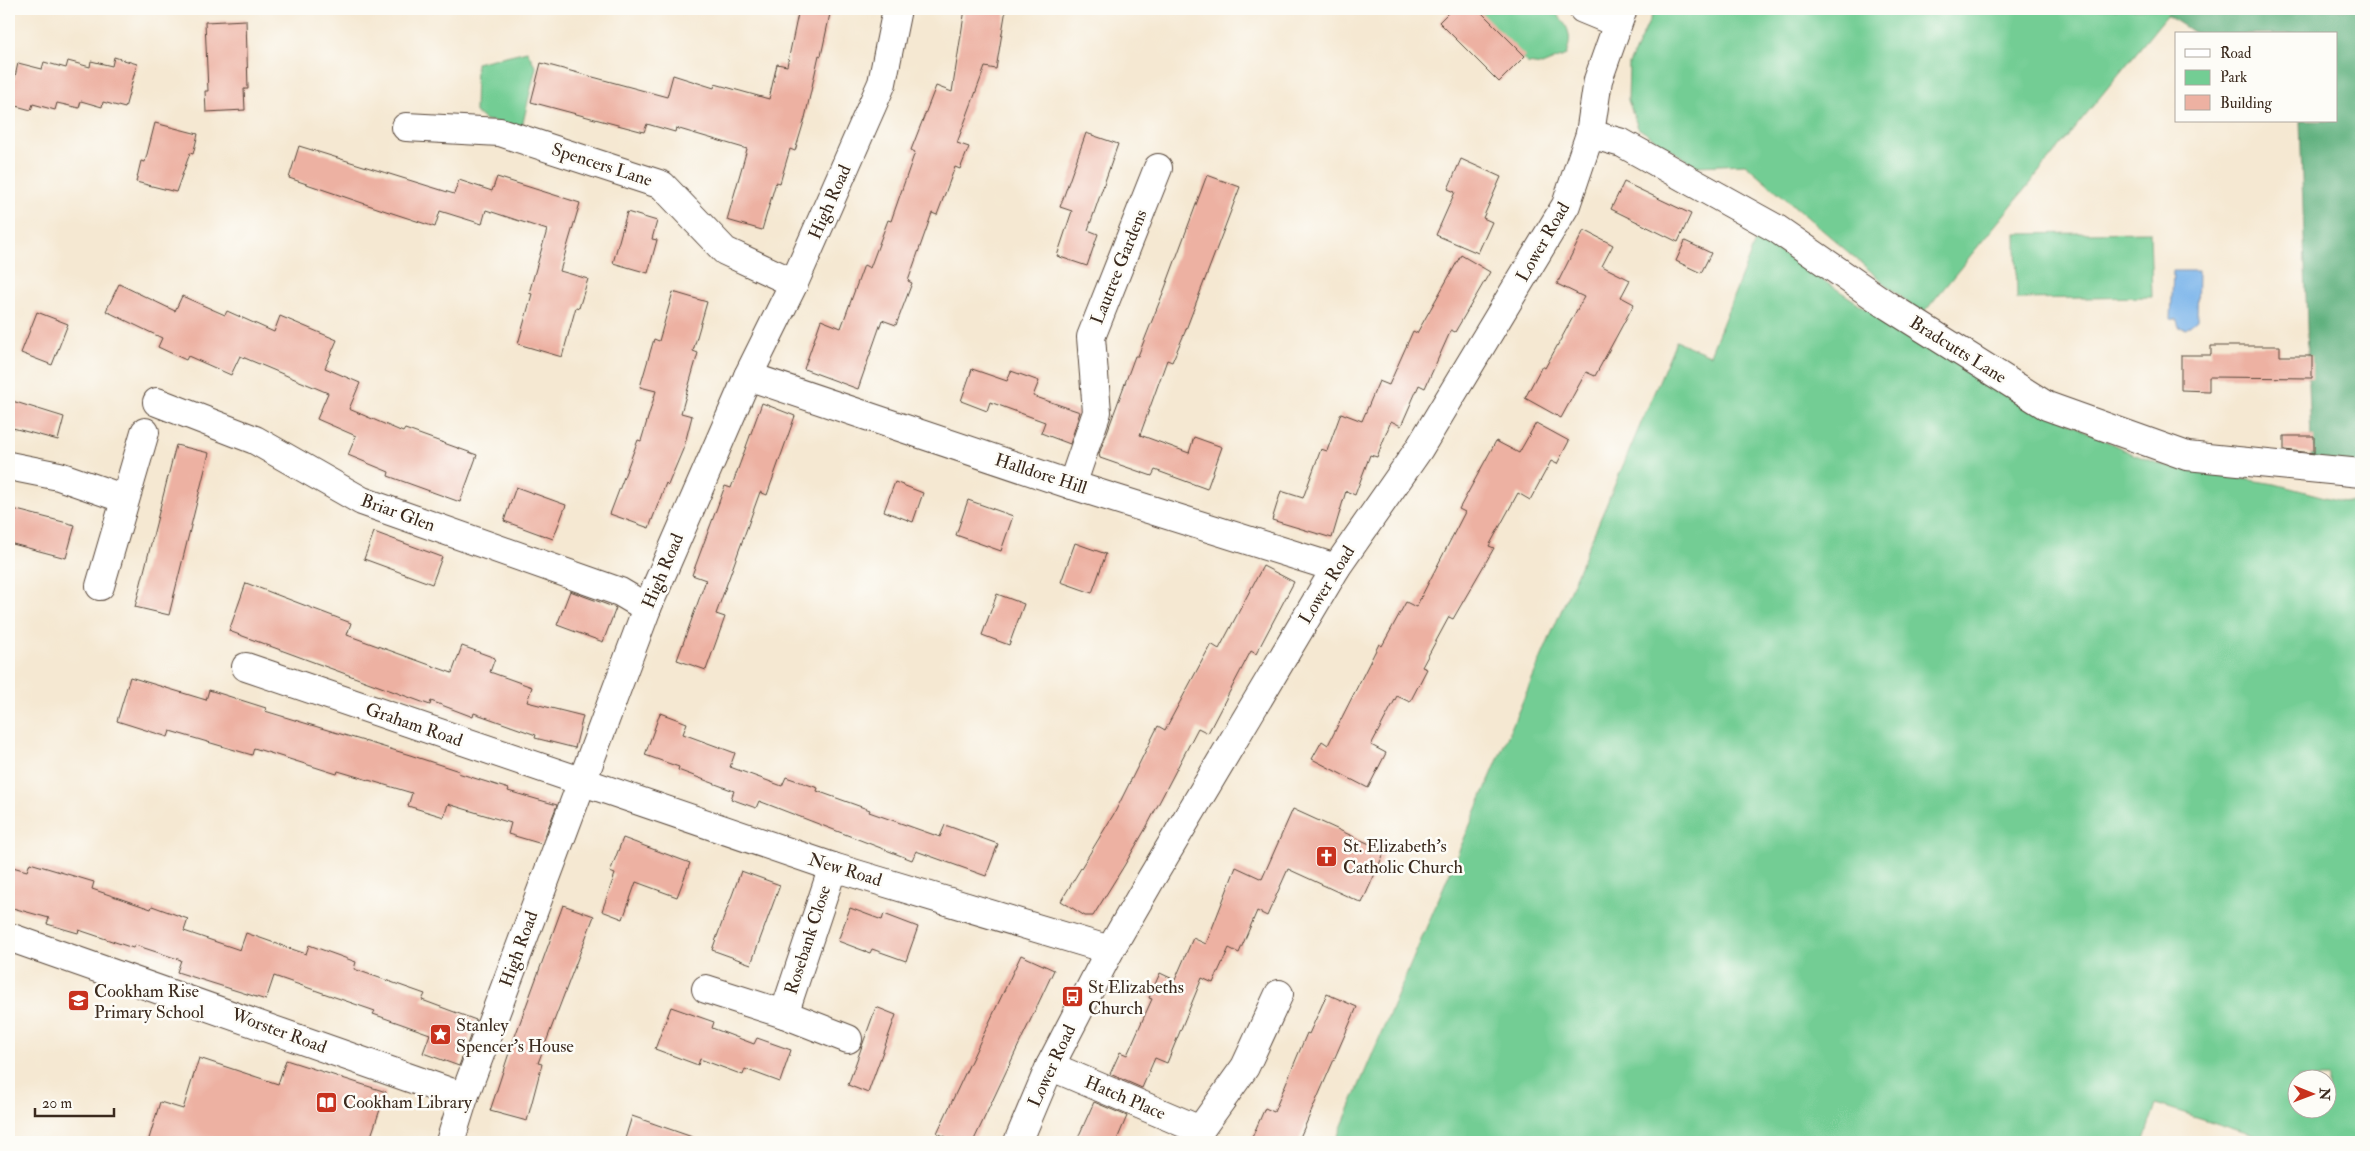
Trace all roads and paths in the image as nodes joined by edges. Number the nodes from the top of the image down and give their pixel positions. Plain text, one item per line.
1 (897, 9) edge
2 (1583, 9) edge
3 (1620, 16) edge
4 (406, 127) dead end
5 (1590, 134) junction
6 (1158, 168) dead end
7 (794, 283) junction
8 (748, 376) junction
9 (157, 402) dead end
10 (145, 432) dead end
11 (9, 466) edge
12 (2361, 473) edge
13 (1072, 485) junction
14 (125, 498) junction
15 (1336, 568) junction
16 (100, 586) dead end
17 (647, 608) junction
18 (246, 667) dead end
19 (582, 783) junction
20 (833, 867) junction
21 (9, 937) edge
22 (1110, 950) junction
23 (706, 989) dead end
24 (1279, 994) dead end
25 (784, 1014) junction
26 (848, 1039) dead end
27 (1050, 1066) junction
28 (464, 1097) junction
29 (1199, 1136) edge
30 (450, 1142) edge
31 (1018, 1142) edge

1 - 7 street, High Road
2 - 3 street
3 - 5 street, Lower Road
4 - 7 street, Spencers Lane
5 - 12 street, Bradcutts Lane
5 - 15 street, Lower Road
6 - 13 street, Lautree Gardens
7 - 8 street, High Road
8 - 13 street, Halldore Hill
8 - 17 street, High Road
9 - 17 street, Briar Glen
10 - 14 street
11 - 14 street
13 - 15 street, Halldore Hill
14 - 16 street
15 - 22 street, Lower Road
17 - 19 street, High Road
18 - 19 street, Graham Road
19 - 20 street, New Road
19 - 28 street, High Road
20 - 22 street, New Road
20 - 25 street, Rosebank Close
21 - 28 street, Worster Road
22 - 27 street, Lower Road
23 - 25 street, Rosebank Close
24 - 29 street, Hatch Place
25 - 26 street, Rosebank Close
27 - 29 street, Hatch Place
27 - 31 street, Lower Road
28 - 30 street, High Road

